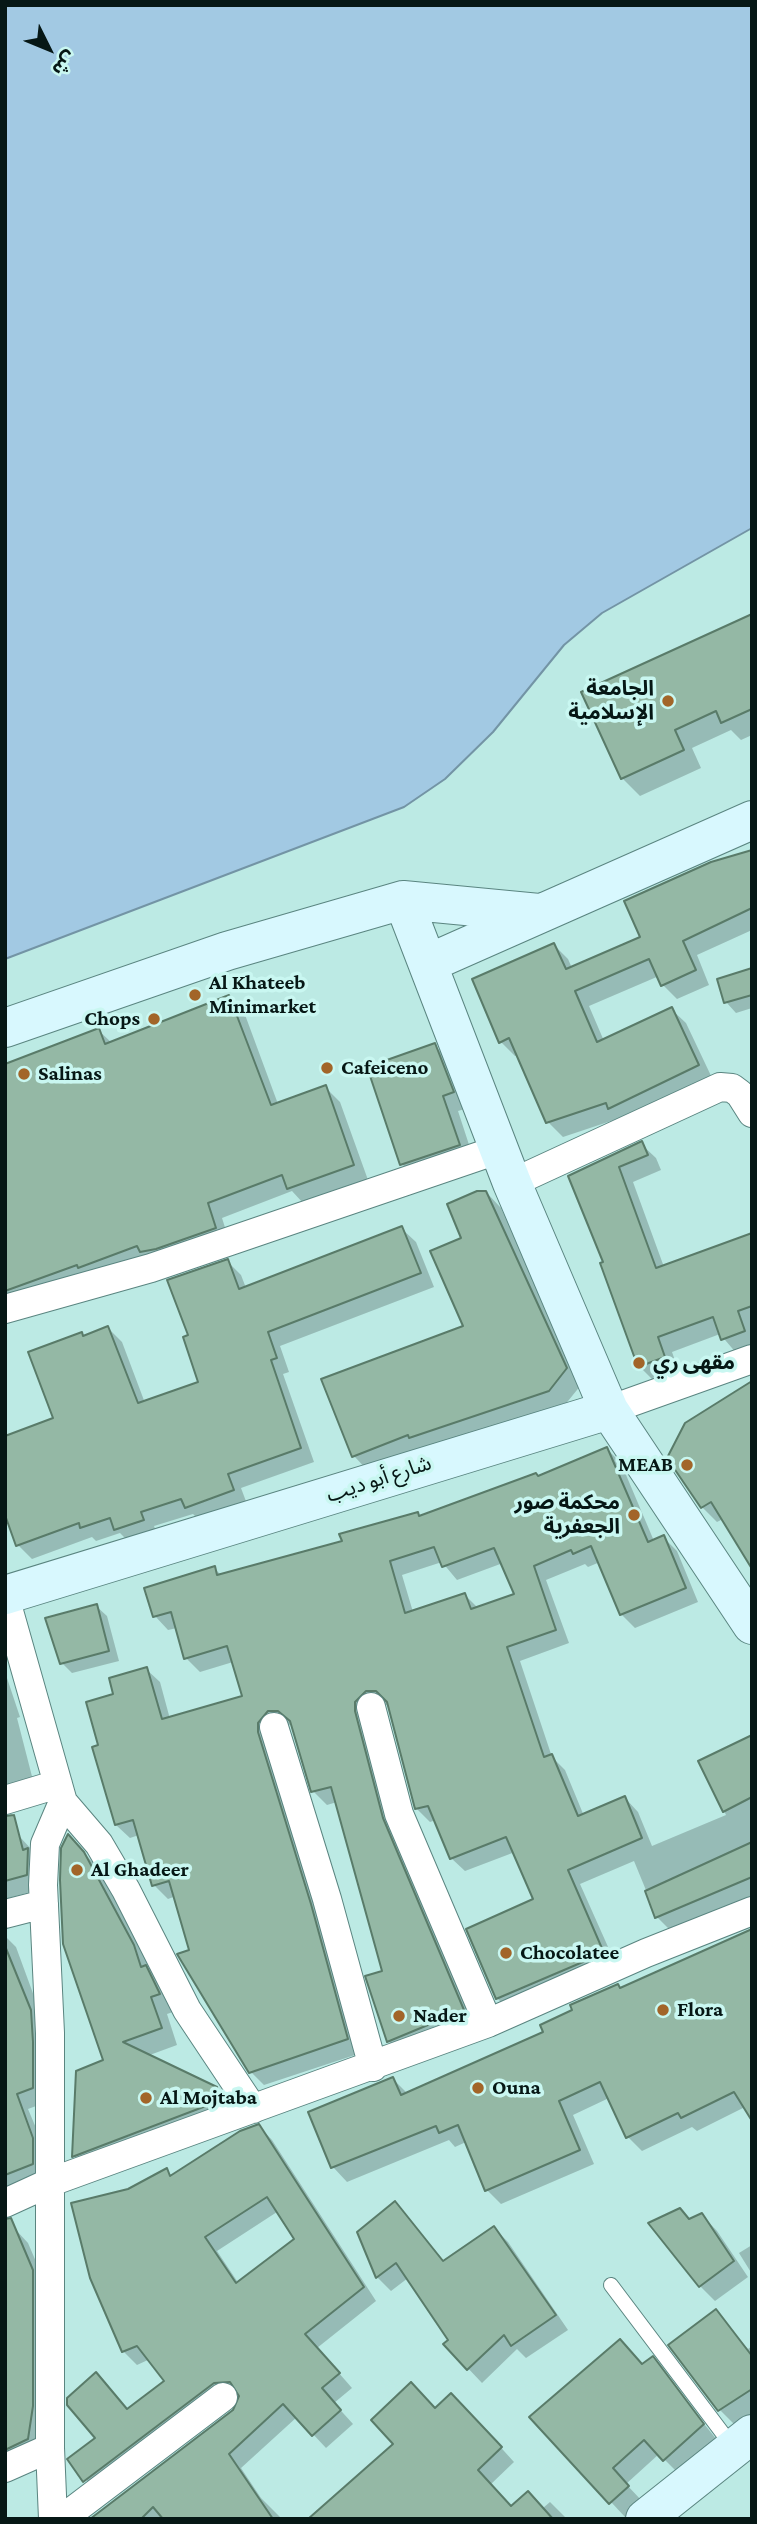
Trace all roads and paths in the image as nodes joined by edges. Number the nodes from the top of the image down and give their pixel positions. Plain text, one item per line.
1 (752, 820) edge
2 (403, 900) junction
3 (539, 913) junction
4 (429, 963) junction
5 (5, 1028) edge
6 (752, 1113) edge
7 (506, 1166) junction
8 (5, 1309) edge
9 (752, 1359) edge
10 (609, 1410) junction
11 (5, 1596) edge
12 (752, 1625) edge
13 (372, 1707) dead end
14 (274, 1727) dead end
15 (61, 1793) junction
16 (5, 1800) edge
17 (44, 1903) junction
18 (752, 1911) edge
19 (5, 1914) edge
20 (488, 2023) junction
21 (373, 2067) junction
22 (253, 2109) junction
23 (51, 2182) junction
24 (5, 2203) edge
25 (611, 2286) dead end
26 (223, 2397) dead end
27 (743, 2441) edge
28 (50, 2448) junction
29 (5, 2468) edge
30 (53, 2519) edge
31 (62, 2519) edge
32 (645, 2519) edge

1 - 3 main road
2 - 3 main road
2 - 4 main road
2 - 5 main road
3 - 4 main road
4 - 7 main road
6 - 7 street
7 - 8 street
7 - 10 main road
9 - 10 street, شارع أبو ديب
10 - 11 main road, شارع أبو ديب
10 - 12 main road
11 - 15 street
13 - 20 street
14 - 21 street
15 - 16 street
15 - 17 street
15 - 22 street
17 - 19 street
17 - 23 street
18 - 20 street
20 - 21 street
21 - 22 street
22 - 23 street
23 - 24 street
23 - 28 street
25 - 27 lane
26 - 31 street
27 - 32 main road
28 - 29 street
28 - 30 street

